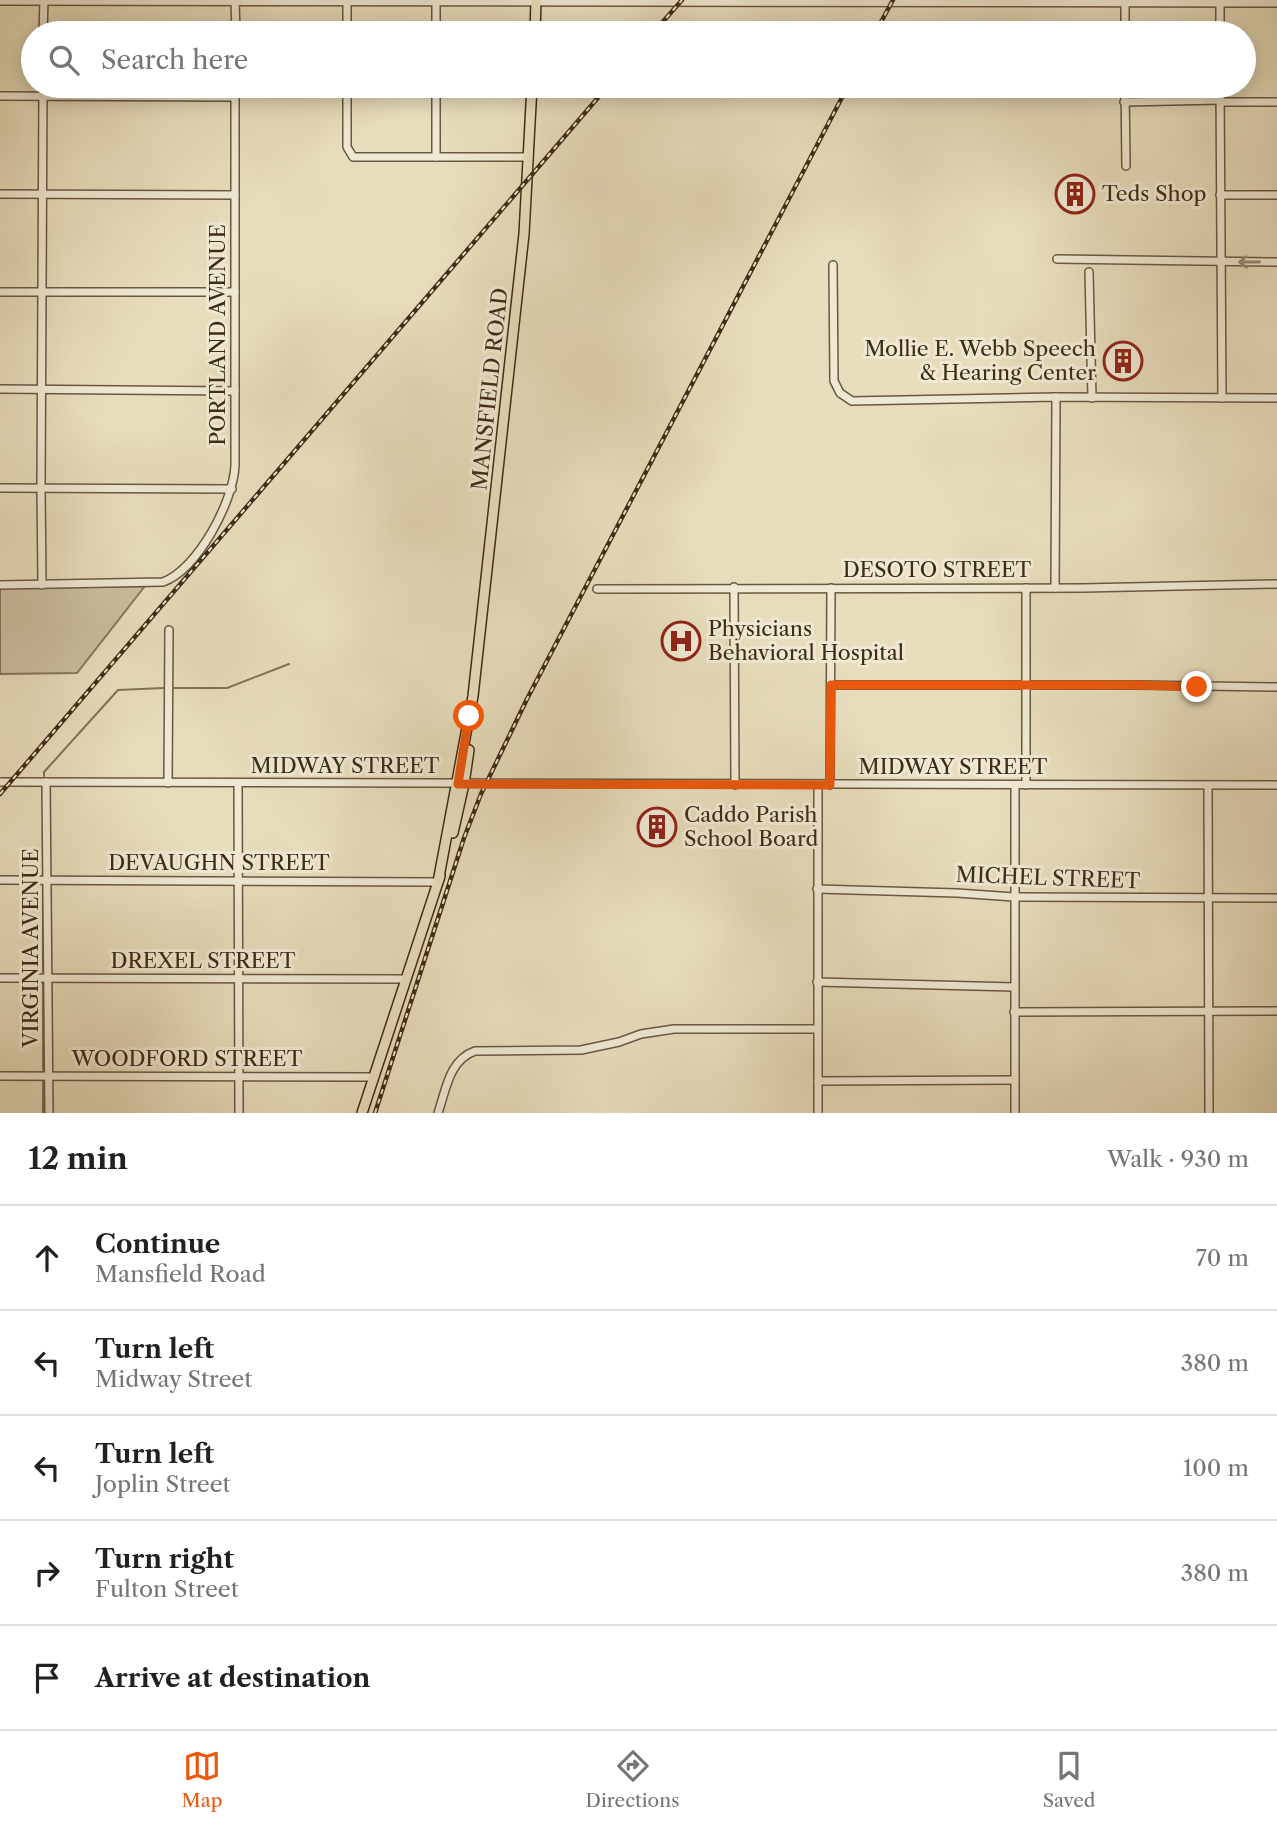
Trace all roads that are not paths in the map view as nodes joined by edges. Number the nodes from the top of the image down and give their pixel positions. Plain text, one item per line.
1 (0, 1) edge
2 (44, 1) edge
3 (235, 1) edge
4 (536, 1) edge
5 (435, 2) edge
6 (647, 2) edge
7 (1028, 2) edge
8 (1220, 2) edge
9 (347, 3) junction
10 (1277, 3) edge
11 (1125, 4) junction
12 (43, 21) edge
13 (236, 21) edge
14 (347, 21) edge
15 (436, 21) edge
16 (535, 21) edge
17 (1125, 21) edge
18 (1220, 21) edge
19 (0, 96) edge
20 (21, 96) edge
21 (43, 98) edge
22 (236, 98) edge
23 (347, 98) edge
24 (436, 98) edge
25 (531, 98) edge
26 (1124, 98) edge
27 (1220, 101) junction
28 (1124, 102) junction
29 (1277, 102) edge
30 (436, 157) junction
31 (529, 157) junction
32 (1126, 166) dead end
33 (0, 194) edge
34 (43, 194) junction
35 (235, 195) junction
36 (1220, 195) junction
37 (1277, 195) edge
38 (1057, 260) dead end
39 (1220, 262) junction
40 (1277, 262) edge
41 (833, 265) dead end
42 (1089, 272) dead end
43 (0, 292) edge
44 (42, 292) junction
45 (235, 292) junction
46 (0, 389) edge
47 (42, 390) junction
48 (235, 390) junction
49 (1056, 397) junction
50 (1091, 398) junction
51 (1222, 398) junction
52 (1277, 398) edge
53 (0, 488) edge
54 (40, 488) junction
55 (232, 489) junction
56 (1277, 584) edge
57 (0, 585) edge
58 (42, 585) junction
59 (734, 587) junction
60 (831, 587) junction
61 (1026, 588) junction
62 (1055, 588) junction
63 (597, 589) dead end
64 (169, 630) dead end
65 (1027, 684) junction
66 (831, 685) junction
67 (1277, 687) edge
68 (0, 782) edge
69 (46, 782) junction
70 (168, 783) junction
71 (238, 783) junction
72 (461, 784) junction
73 (735, 785) junction
74 (818, 785) junction
75 (830, 785) junction
76 (1015, 785) junction
77 (1026, 785) junction
78 (1209, 785) junction
79 (1277, 785) edge
80 (0, 880) edge
81 (48, 880) junction
82 (239, 881) junction
83 (438, 881) junction
84 (817, 889) junction
85 (1014, 897) junction
86 (1208, 898) junction
87 (1277, 898) edge
88 (0, 978) edge
89 (49, 978) junction
90 (239, 979) junction
91 (406, 979) junction
92 (817, 982) junction
93 (1014, 986) junction
94 (1210, 1011) junction
95 (1277, 1011) edge
96 (1014, 1012) junction
97 (818, 1029) junction
98 (0, 1076) edge
99 (49, 1076) junction
100 (239, 1077) junction
101 (373, 1077) junction
102 (1015, 1080) junction
103 (818, 1081) junction
104 (49, 1113) edge
105 (239, 1113) edge
106 (362, 1113) edge
107 (438, 1113) edge
108 (818, 1113) edge
109 (1015, 1113) edge
110 (1209, 1113) edge

1 - 2 street
2 - 3 street
2 - 12 street
3 - 9 street
3 - 13 street
4 - 5 street
4 - 6 street
4 - 16 main road
5 - 9 street
5 - 15 street
6 - 7 street
7 - 11 street
8 - 10 street
8 - 11 street
8 - 18 street
9 - 14 street
11 - 17 street
19 - 20 street
21 - 34 street
22 - 35 street, PORTLAND AVENUE
23 - 30 street
24 - 30 street
25 - 31 main road, MANSFIELD ROAD
26 - 28 street
27 - 28 street
27 - 29 street
27 - 36 street
28 - 32 street
30 - 31 street
31 - 72 main road, MANSFIELD ROAD
33 - 34 street
34 - 35 street
34 - 44 street
35 - 45 street, PORTLAND AVENUE
36 - 37 street
36 - 39 street
38 - 39 street
40 -> 39 street
39 - 51 street
41 - 49 street
42 - 50 street
43 - 44 street
44 - 45 street
44 - 47 street
45 - 48 street, PORTLAND AVENUE
46 - 47 street
47 - 48 street
47 - 54 street
48 - 55 street, PORTLAND AVENUE
49 - 50 street
49 - 62 street
50 - 51 street
51 - 52 street
53 - 54 street
54 - 55 street
54 - 58 street
55 - 58 street, PORTLAND AVENUE
56 - 62 street, DESOTO STREET
57 - 58 street
59 - 60 street, DESOTO STREET
59 - 63 street, DESOTO STREET
59 - 73 street
60 - 61 street, DESOTO STREET
60 - 66 street
61 - 62 street, DESOTO STREET
61 - 65 street
64 - 70 street
65 - 66 street
65 - 67 street
65 - 77 street
66 - 75 street
68 - 69 street, MIDWAY STREET
69 - 70 street, MIDWAY STREET
69 - 81 street, VIRGINIA AVENUE
70 - 71 street, MIDWAY STREET
71 - 72 street, MIDWAY STREET
71 - 82 street
72 - 73 street, MIDWAY STREET
72 - 83 main road, MANSFIELD ROAD
73 - 74 street, MIDWAY STREET
74 - 75 street, MIDWAY STREET
74 - 84 street
75 - 76 street, MIDWAY STREET
76 - 77 street, MIDWAY STREET
76 - 85 street
77 - 78 street, MIDWAY STREET
78 - 79 street, MIDWAY STREET
78 - 86 street
80 - 81 street, DEVAUGHN STREET
81 - 82 street, DEVAUGHN STREET
81 - 89 street, VIRGINIA AVENUE
82 - 83 street, DEVAUGHN STREET
82 - 90 street
83 - 91 main road, MANSFIELD ROAD
84 - 85 street, MICHEL STREET
84 - 92 street
85 - 86 street, MICHEL STREET
85 - 93 street
86 - 87 street, MICHEL STREET
86 - 94 street
88 - 89 street, DREXEL STREET
89 - 90 street, DREXEL STREET
89 - 99 street, VIRGINIA AVENUE
90 - 91 street, DREXEL STREET
90 - 100 street
91 - 101 main road, MANSFIELD ROAD
92 - 93 street
92 - 97 street
93 - 96 street
94 - 95 street
94 - 96 street
94 - 110 street
96 - 102 street
97 - 103 street
97 - 107 street
98 - 99 street, WOODFORD STREET
99 - 100 street, WOODFORD STREET
99 - 104 street, VIRGINIA AVENUE
100 - 101 street, WOODFORD STREET
100 - 105 street
101 - 106 main road, MANSFIELD ROAD
102 - 103 street
102 - 109 street
103 - 108 street

